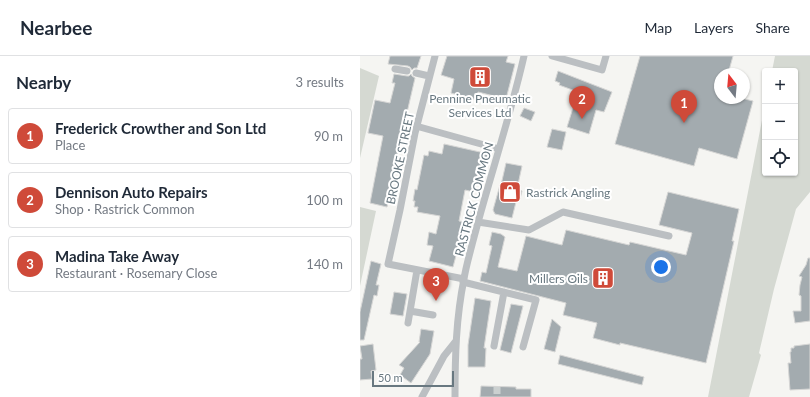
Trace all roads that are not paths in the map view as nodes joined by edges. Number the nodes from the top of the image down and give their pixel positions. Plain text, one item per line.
1 (434, 56) edge
2 (524, 56) edge
3 (552, 56) edge
4 (606, 56) edge
5 (395, 68) dead end
6 (407, 71) dead end
7 (416, 73) dead end
8 (429, 76) junction
9 (416, 126) junction
10 (499, 149) junction
11 (478, 222) junction
12 (669, 236) dead end
13 (417, 270) junction
14 (463, 281) junction
15 (504, 292) junction
16 (410, 311) junction
17 (433, 315) dead end
18 (408, 323) dead end
19 (456, 341) junction
20 (494, 346) dead end
21 (523, 347) dead end
22 (422, 397) edge
23 (455, 397) edge

1 - 8 street, BROOKE STREET
2 - 10 street, RASTRICK COMMON
3 - 4 street
5 - 6 street
7 - 8 street
8 - 9 street, BROOKE STREET
9 - 10 street
9 - 13 street, BROOKE STREET
10 - 11 street, RASTRICK COMMON
11 - 12 street
11 - 14 street, RASTRICK COMMON
13 - 14 street
13 - 16 street
14 - 15 street
14 - 19 street, RASTRICK COMMON
15 - 20 street
15 - 21 street
16 - 17 street
16 - 18 street
19 - 22 street
19 - 23 street, RASTRICK COMMON

